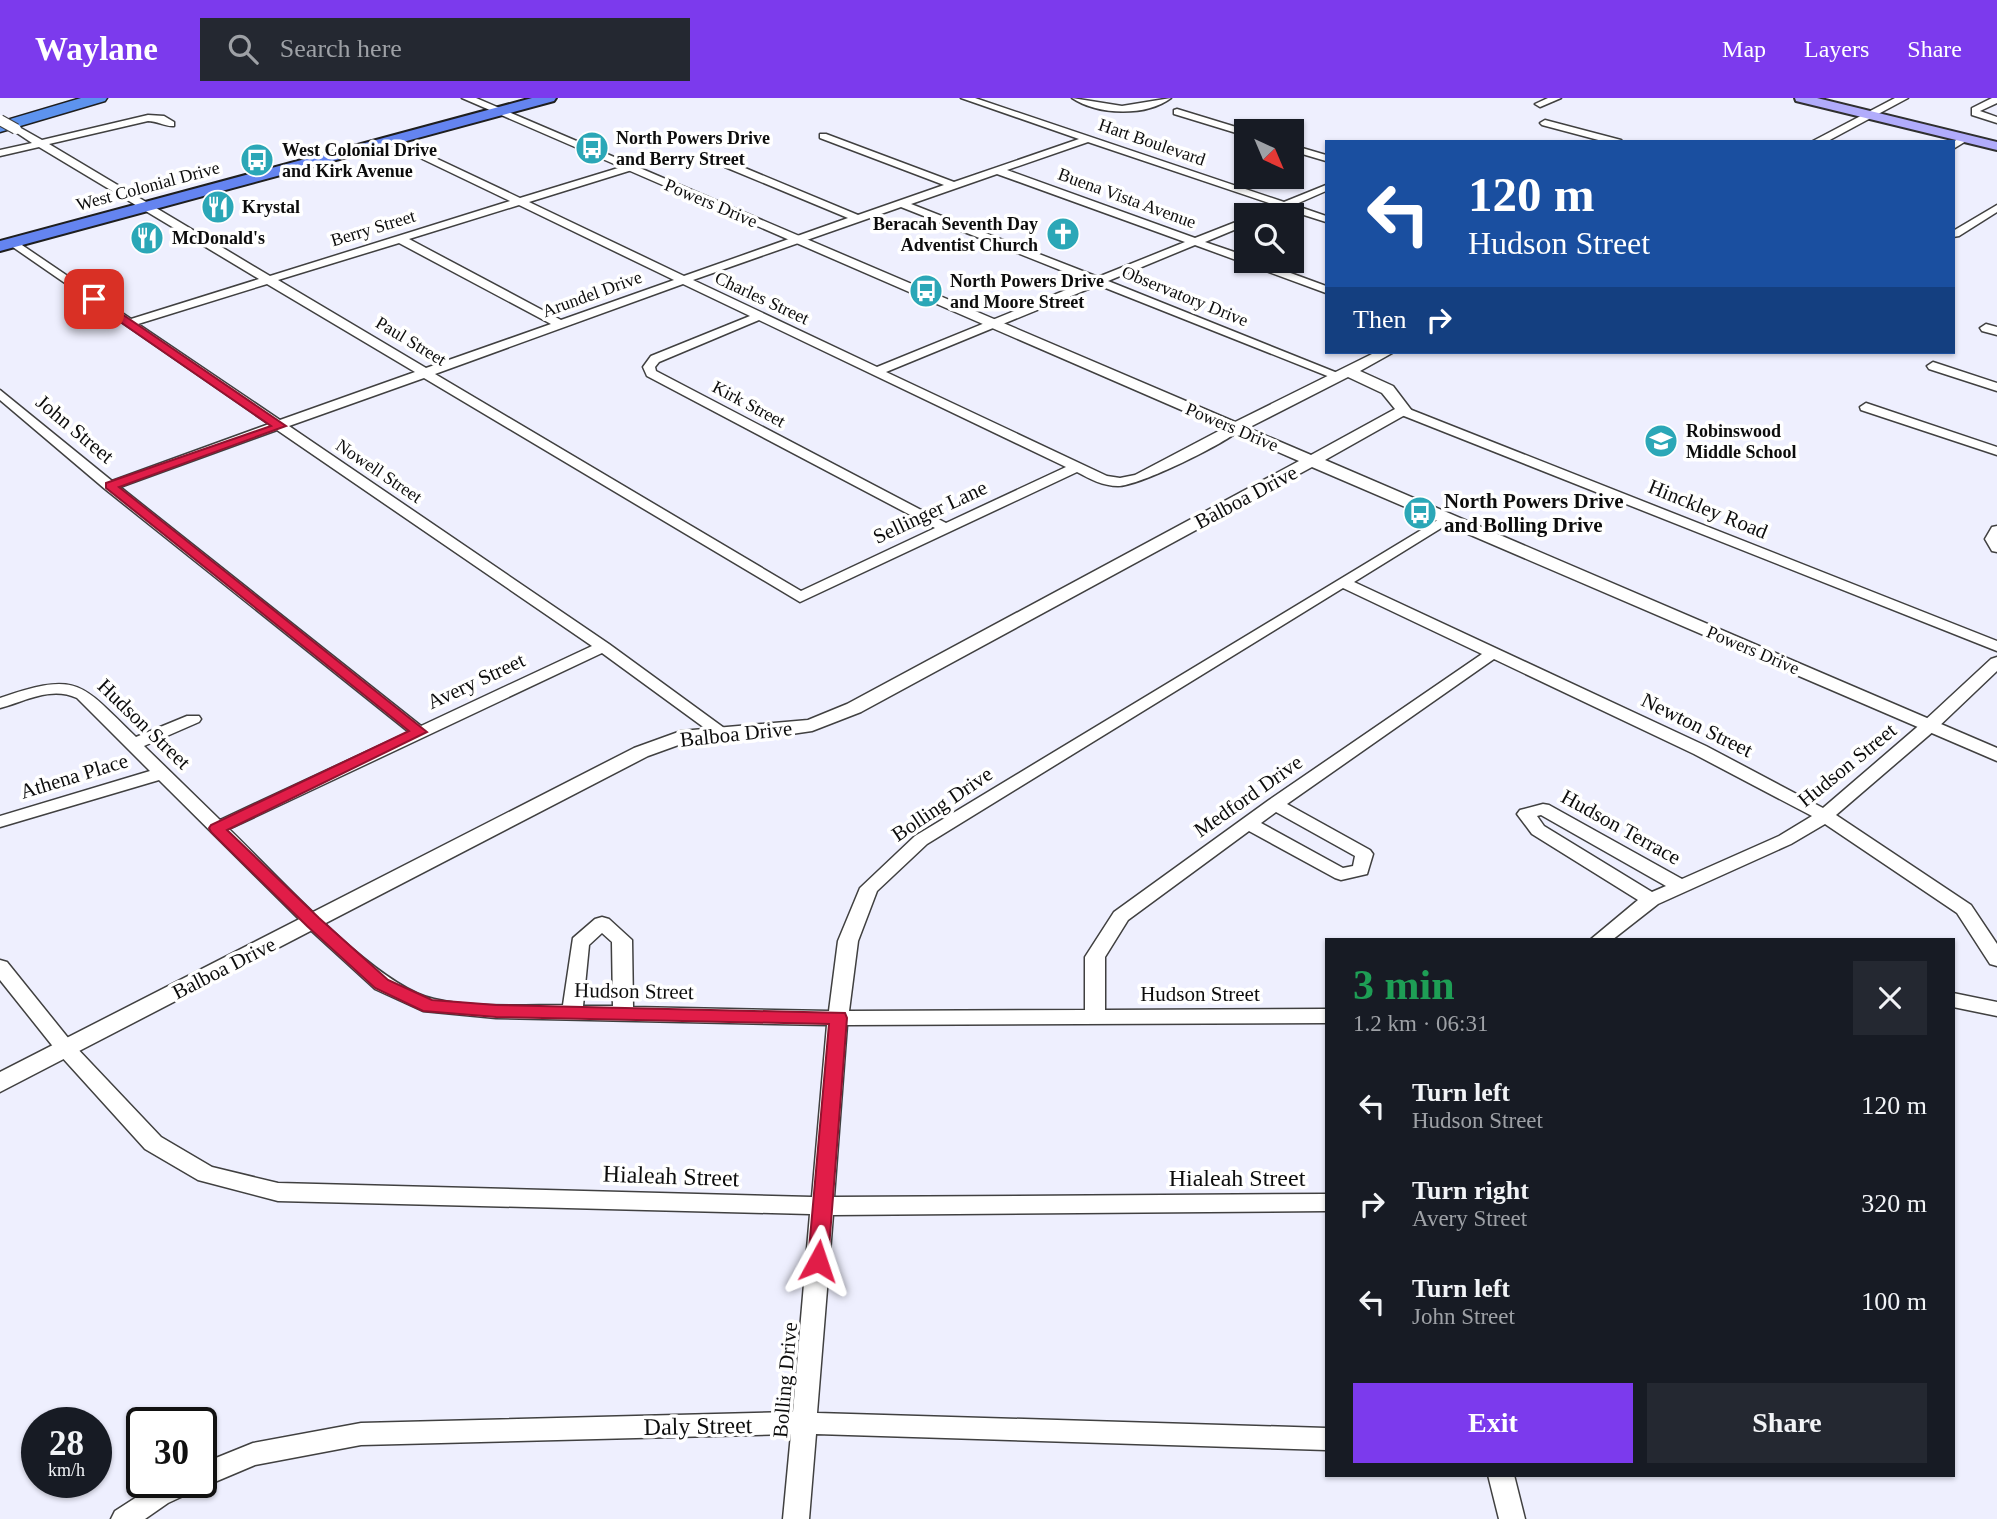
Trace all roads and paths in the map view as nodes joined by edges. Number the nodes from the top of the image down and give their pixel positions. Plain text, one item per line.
1 (59, 98) edge
2 (99, 98) edge
3 (467, 98) edge
4 (514, 98) edge
5 (549, 98) edge
6 (966, 98) edge
7 (1077, 98) edge
8 (1166, 98) edge
9 (1556, 98) edge
10 (1801, 98) edge
11 (1903, 98) edge
12 (1995, 100) dead end
13 (1540, 104) dead end
14 (491, 109) junction
15 (1177, 112) dead end
16 (1869, 115) junction
17 (0, 118) edge
18 (1997, 120) edge
19 (1545, 123) dead end
20 (171, 124) dead end
21 (8, 128) edge
22 (1234, 129) edge
23 (823, 136) dead end
24 (1966, 138) junction
25 (1088, 139) junction
26 (390, 140) junction
27 (1610, 140) edge
28 (1820, 140) edge
29 (40, 144) junction
30 (1955, 145) edge
31 (1997, 146) edge
32 (1304, 152) edge
33 (0, 153) edge
34 (1325, 158) edge
35 (729, 165) dead end
36 (628, 168) junction
37 (996, 170) junction
38 (953, 185) junction
39 (1325, 188) edge
40 (141, 202) junction
41 (517, 202) junction
42 (900, 203) junction
43 (1279, 203) edge
44 (1290, 203) edge
45 (1997, 208) edge
46 (1304, 211) edge
47 (856, 218) junction
48 (1325, 219) edge
49 (1234, 226) edge
50 (1955, 234) dead end
51 (400, 239) junction
52 (795, 240) junction
53 (4, 241) edge
54 (1195, 242) junction
55 (1234, 256) edge
56 (1281, 273) edge
57 (270, 279) junction
58 (682, 280) junction
59 (1098, 281) junction
60 (1325, 290) edge
61 (760, 316) junction
62 (129, 323) junction
63 (560, 324) junction
64 (992, 324) junction
65 (1383, 354) edge
66 (1933, 366) dead end
67 (876, 372) junction
68 (427, 373) junction
69 (1344, 374) junction
70 (1997, 387) edge
71 (0, 394) edge
72 (1866, 407) dead end
73 (1404, 411) junction
74 (281, 426) junction
75 (1235, 428) junction
76 (1997, 451) edge
77 (1312, 461) junction
78 (1077, 467) junction
79 (110, 486) junction
80 (1446, 519) junction
81 (945, 528) junction
82 (1997, 530) edge
83 (1996, 547) edge
84 (1342, 582) junction
85 (800, 597) joint
86 (1997, 646) edge
87 (603, 647) junction
88 (1493, 653) junction
89 (1997, 662) edge
90 (0, 703) edge
91 (193, 719) dead end
92 (1929, 726) junction
93 (419, 732) junction
94 (723, 733) junction
95 (132, 744) junction
96 (1997, 755) edge
97 (162, 773) junction
98 (1275, 804) junction
99 (1825, 816) junction
100 (0, 822) edge
101 (1249, 824) junction
102 (217, 828) junction
103 (1680, 886) junction
104 (1651, 900) junction
105 (313, 922) junction
106 (1602, 938) edge
107 (1997, 959) edge
108 (0, 967) edge
109 (1955, 1000) edge
110 (1997, 1009) edge
111 (572, 1013) junction
112 (623, 1014) junction
113 (1325, 1016) edge
114 (838, 1018) junction
115 (1095, 1018) junction
116 (66, 1049) junction
117 (0, 1083) edge
118 (1325, 1203) edge
119 (822, 1206) junction
120 (804, 1423) junction
121 (1325, 1439) edge
122 (217, 1469) edge
123 (1502, 1477) edge
124 (155, 1498) edge
125 (124, 1519) edge
126 (796, 1519) edge
127 (1512, 1519) edge

1 - 17 highway
2 - 21 highway
3 - 14 street, Powers Drive
4 - 14 highway, West Colonial Drive
5 - 14 highway, West Colonial Drive
6 - 25 street, Hart Boulevard
7 - 8 street
9 - 13 street
10 - 16 main road
11 - 16 street
12 - 18 street
14 - 26 highway, West Colonial Drive
14 - 36 street, Powers Drive
14 - 40 highway, West Colonial Drive
15 - 22 street
16 - 24 main road
16 - 28 street
17 - 21 street, Paul Street, bridge
19 - 27 street
20 - 29 street
21 - 29 street, Paul Street
23 - 38 street
24 - 30 street
24 - 31 main road
25 - 37 street, Arundel Drive
25 - 43 street, Hart Boulevard
26 - 40 highway, West Colonial Drive
26 - 41 street, Charles Street
29 - 33 street
29 - 40 street, Paul Street
32 - 34 street
35 - 47 street
36 - 41 street, Berry Street
36 - 52 street, Powers Drive
37 - 38 street, Arundel Drive
37 - 54 street, Buena Vista Avenue
38 - 42 street, Arundel Drive
39 - 44 street
40 - 53 highway, West Colonial Drive
40 - 57 street, Paul Street
41 - 51 street, Berry Street
41 - 58 street, Charles Street
42 - 47 street, Arundel Drive
42 - 59 street, Observatory Drive
45 - 50 street
46 - 48 street, Hart Boulevard
47 - 52 street, Arundel Drive
49 - 54 street
51 - 57 street, Berry Street
51 - 63 street
52 - 58 street, Arundel Drive
52 - 64 street, Powers Drive
53 - 62 street, Nowell Street
54 - 55 street, Buena Vista Avenue
54 - 59 street
56 - 60 street, Buena Vista Avenue
57 - 62 street, Berry Street
57 - 68 street, Paul Street
58 - 61 street, Charles Street
58 - 63 street, Arundel Drive
59 - 64 street
59 - 69 street, Observatory Drive
61 - 67 street, Charles Street
61 - 81 street, Kirk Street
62 - 74 street, Nowell Street
63 - 68 street, Arundel Drive
64 - 67 street
64 - 75 street, Powers Drive
65 - 69 street
66 - 70 street
67 - 78 street, Charles Street
68 - 74 street, Arundel Drive
68 - 85 street, Paul Street
69 - 73 street
69 - 75 street
71 - 79 street, John Street
72 - 76 street
73 - 77 street, Balboa Drive
73 - 86 street, Hinckley Road
74 - 79 street, Arundel Drive
74 - 87 street, Nowell Street
75 - 77 street, Powers Drive
75 - 78 street, Charles Street
77 - 80 street, Powers Drive
77 - 94 street, Balboa Drive
78 - 81 street, Sellinger Lane
79 - 93 street, John Street
80 - 84 street, Bolling Drive
80 - 92 street, Powers Drive
81 - 85 street, Sellinger Lane
82 - 83 street
84 - 88 street, Newton Street
84 - 114 street, Bolling Drive
87 - 93 street, Avery Street
87 - 94 street, Nowell Street
88 - 98 street, Medford Drive
88 - 99 street, Newton Street
89 - 92 street, Hudson Street
90 - 95 street, Hudson Street
91 - 95 street
92 - 96 street, Powers Drive
92 - 99 street, Hudson Street
93 - 102 street, Avery Street
94 - 105 street, Balboa Drive
95 - 97 street, Hudson Street
97 - 100 street, Athena Place
97 - 102 street, Hudson Street
98 - 101 street, Medford Drive
98 - 101 street
99 - 103 street, Hudson Street
99 - 107 street, Newton Street
101 - 115 street, Medford Drive
102 - 105 street, Hudson Street
103 - 104 street, Hudson Street
103 - 104 street, Hudson Terrace
104 - 106 street, Hudson Street
105 - 111 street, Hudson Street
105 - 116 street, Balboa Drive
108 - 116 street, Hialeah Street
109 - 110 street
111 - 112 street, Hudson Street
111 - 112 street
112 - 114 street, Hudson Street
113 - 115 street, Hudson Street
114 - 115 street, Hudson Street
114 - 119 street, Bolling Drive
116 - 117 street, Balboa Drive
116 - 119 street, Hialeah Street
118 - 119 street, Hialeah Street
119 - 120 street, Bolling Drive
120 - 121 street, Daly Street
120 - 122 street, Daly Street
120 - 126 street, Bolling Drive
123 - 127 street
124 - 125 street

